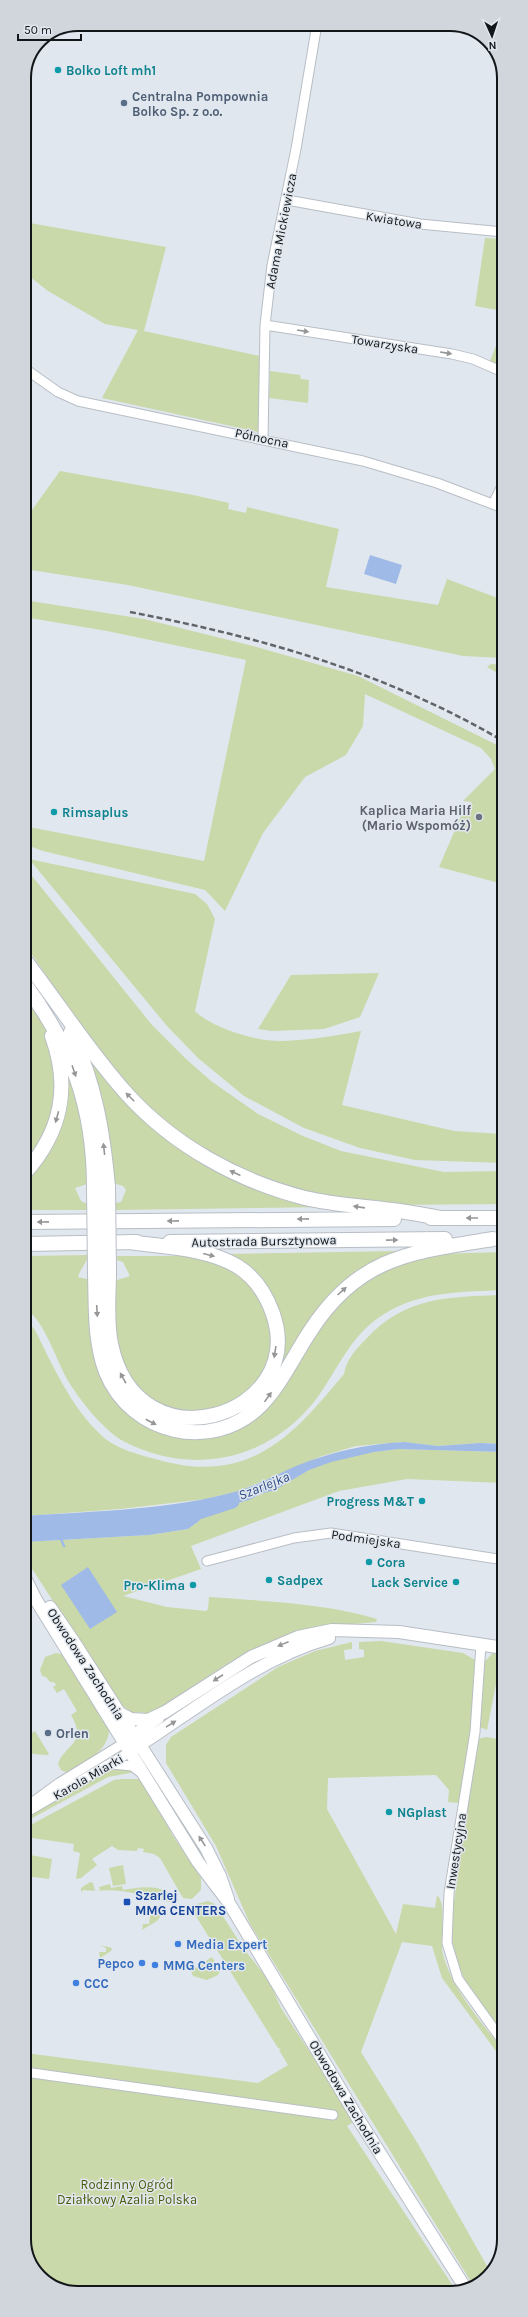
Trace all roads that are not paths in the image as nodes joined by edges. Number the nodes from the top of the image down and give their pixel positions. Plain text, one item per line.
1 (316, 31) edge
2 (287, 200) junction
3 (497, 231) edge
4 (265, 325) junction
5 (497, 369) edge
6 (31, 373) edge
7 (263, 438) junction
8 (497, 496) edge
9 (493, 504) junction
10 (497, 506) edge
11 (31, 969) edge
12 (31, 993) edge
13 (57, 1004) junction
14 (44, 1011) junction
15 (31, 1164) edge
16 (101, 1188) junction
17 (440, 1218) junction
18 (497, 1218) edge
19 (31, 1222) edge
20 (497, 1239) edge
21 (497, 1239) edge
22 (129, 1242) junction
23 (31, 1244) edge
24 (497, 1559) edge
25 (207, 1561) dead end
26 (31, 1586) edge
27 (31, 1590) edge
28 (348, 1631) junction
29 (481, 1644) junction
30 (497, 1647) edge
31 (118, 1712) junction
32 (164, 1712) junction
33 (131, 1744) junction
34 (110, 1764) junction
35 (145, 1775) junction
36 (31, 1804) edge
37 (31, 1810) edge
38 (229, 1904) junction
39 (497, 2033) edge
40 (31, 2073) edge
41 (332, 2115) dead end
42 (463, 2284) edge

1 - 2 street, Adama Mickiewicza
2 - 3 street, Kwiatowa
2 - 4 street, Adama Mickiewicza
4 -> 5 street, Towarzyska
4 - 7 street, Adama Mickiewicza
6 - 7 street, Północna
7 - 9 street, Północna
8 - 9 street
9 - 10 street, Północna
11 - 13 highway
12 - 14 highway
16 -> 13 highway
17 -> 13 highway
14 -> 15 highway
14 -> 16 highway
16 -> 20 highway, bridge
22 -> 16 highway, bridge
18 -> 17 highway, Autostrada Bursztynowa
17 -> 19 highway, Autostrada Bursztynowa
22 -> 21 highway, Autostrada Bursztynowa
22 - 23 highway, Autostrada Bursztynowa
24 - 25 street, Podmiejska
26 - 31 main road, Obwodowa Zachodnia
27 - 33 main road, Obwodowa Zachodnia
28 - 29 main road
28 -> 32 main road
33 -> 28 main road
29 - 30 main road
29 - 39 street, Inwestycyjna
31 - 32 main road
31 - 33 main road, Obwodowa Zachodnia
32 - 33 main road
33 - 34 street, Karola Miarki
33 - 35 main road, Obwodowa Zachodnia
33 - 36 street, Karola Miarki
38 -> 33 main road, Obwodowa Zachodnia
34 - 35 street
34 - 37 street, Karola Miarki
35 - 38 main road, Obwodowa Zachodnia
38 - 42 main road, Obwodowa Zachodnia
40 - 41 street

